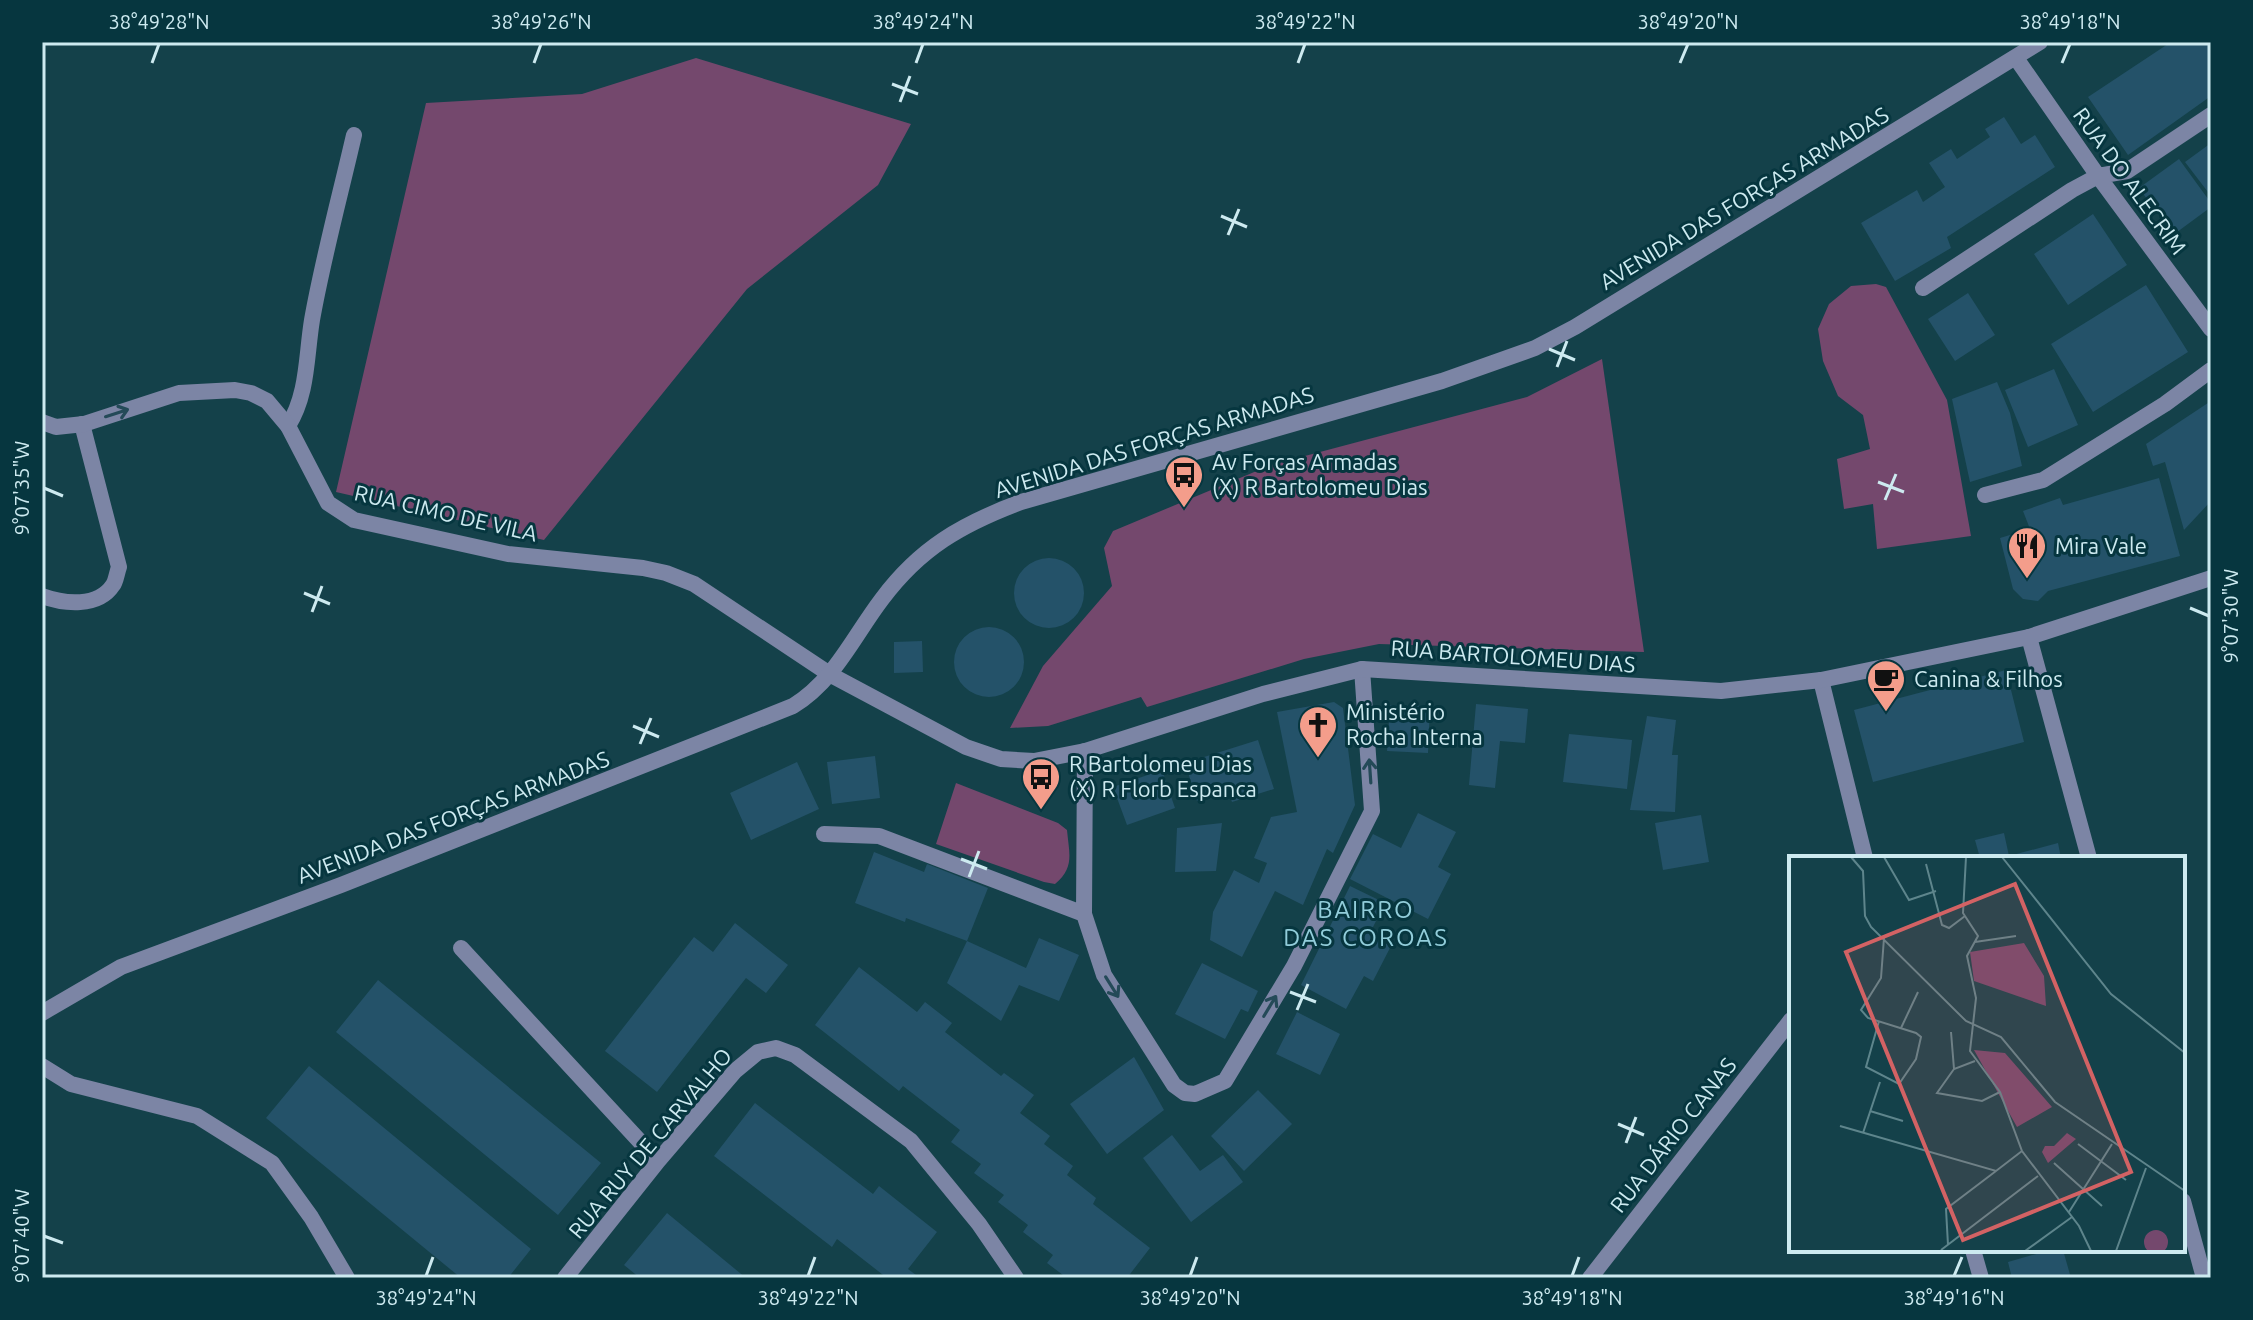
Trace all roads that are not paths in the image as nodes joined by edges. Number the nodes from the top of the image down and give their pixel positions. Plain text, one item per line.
1 (2040, 42) edge
2 (2016, 58) junction
3 (2211, 115) edge
4 (354, 135) dead end
5 (2098, 176) junction
6 (1923, 288) dead end
7 (2211, 329) edge
8 (2211, 370) edge
9 (42, 422) edge
10 (82, 424) junction
11 (288, 426) junction
12 (1985, 495) dead end
13 (2211, 578) edge
14 (42, 596) edge
15 (2029, 637) junction
16 (1362, 669) junction
17 (831, 675) junction
18 (1821, 680) junction
19 (1085, 751) junction
20 (824, 834) dead end
21 (1865, 856) edge
22 (2088, 856) edge
23 (1084, 914) junction
24 (461, 948) dead end
25 (42, 1013) edge
26 (1789, 1023) edge
27 (42, 1066) edge
28 (658, 1161) junction
29 (2185, 1208) edge
30 (1974, 1252) edge
31 (347, 1278) edge
32 (565, 1278) edge
33 (1016, 1278) edge
34 (1590, 1278) edge
35 (1981, 1278) edge
36 (2204, 1278) edge

1 - 2 street, AVENIDA DAS FORÇAS ARMADAS
2 - 5 street, RUA DO ALECRIM
2 - 17 street, AVENIDA DAS FORÇAS ARMADAS
3 - 5 street
4 - 11 street
5 - 6 street
5 - 7 street, RUA DO ALECRIM
8 - 12 street
9 - 10 street, RUA CIMO DE VILA
10 -> 11 street, RUA CIMO DE VILA
10 - 14 street
11 - 17 street, RUA CIMO DE VILA
13 - 15 street, RUA BARTOLOMEU DIAS
15 - 18 street, RUA BARTOLOMEU DIAS
15 - 22 street
16 - 18 street, RUA BARTOLOMEU DIAS
16 - 19 street, RUA BARTOLOMEU DIAS
23 -> 16 street
17 - 19 street, RUA BARTOLOMEU DIAS
17 - 25 street, AVENIDA DAS FORÇAS ARMADAS
18 - 21 street
19 - 23 street
20 - 23 street
24 - 28 street
26 - 34 street, RUA DÁRIO CANAS
27 - 31 street
28 - 32 street, RUA RUY DE CARVALHO
28 - 33 street, RUA RUY DE CARVALHO
29 - 36 street
30 - 35 street

